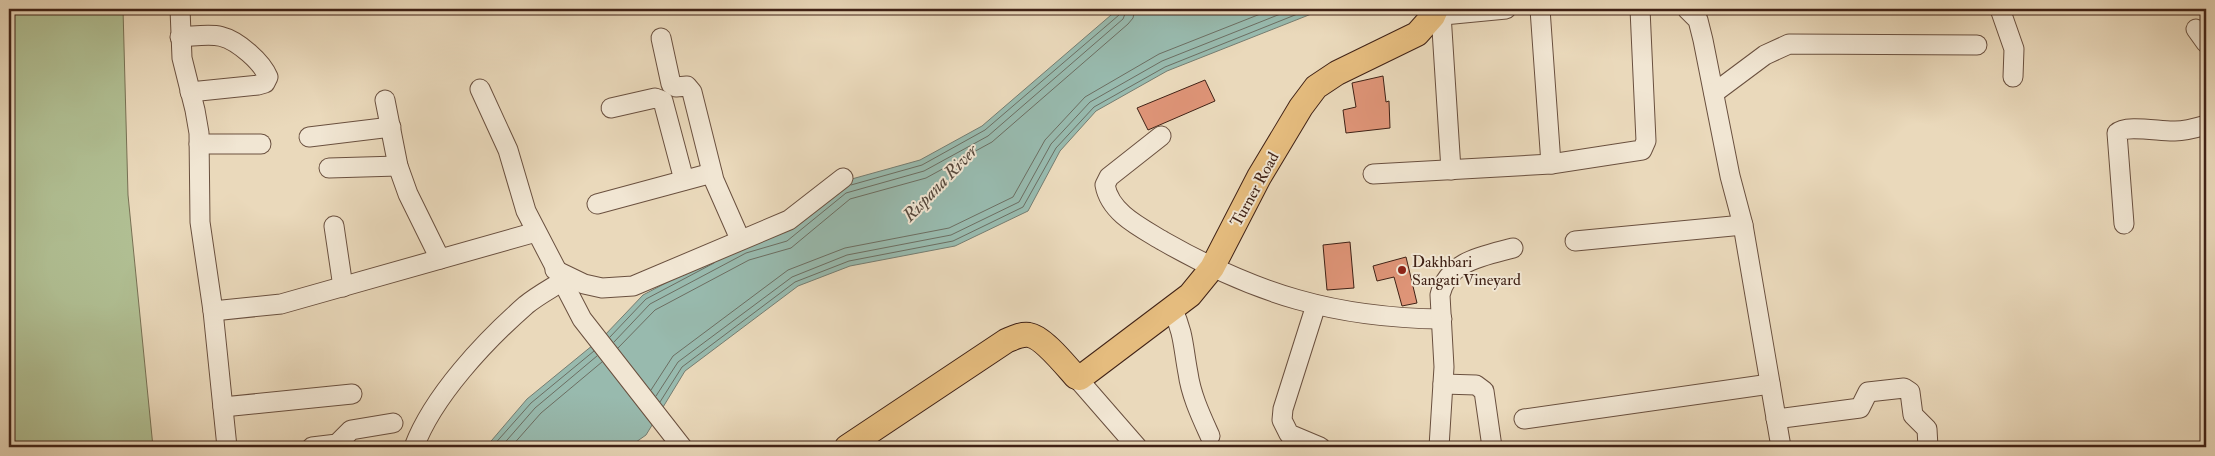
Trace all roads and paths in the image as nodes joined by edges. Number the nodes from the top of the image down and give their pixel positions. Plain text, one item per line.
1 (180, 9) edge
2 (1506, 9) edge
3 (1540, 9) edge
4 (1640, 9) edge
5 (1686, 9) edge
6 (2000, 9) edge
7 (1436, 12) edge
8 (180, 37) junction
9 (661, 38) dead end
10 (1977, 45) dead end
11 (2013, 77) dead end
12 (480, 89) dead end
13 (190, 92) junction
14 (1714, 93) junction
15 (385, 100) dead end
16 (611, 108) dead end
17 (2206, 125) edge
18 (391, 127) junction
19 (1161, 136) dead end
20 (309, 137) dead end
21 (199, 144) junction
22 (261, 144) dead end
23 (1551, 164) junction
24 (398, 166) junction
25 (329, 168) dead end
26 (1451, 170) junction
27 (712, 173) junction
28 (1373, 174) dead end
29 (843, 178) dead end
30 (684, 180) junction
31 (598, 204) dead end
32 (1743, 224) junction
33 (2124, 224) dead end
34 (334, 226) dead end
35 (536, 232) junction
36 (740, 239) junction
37 (1575, 241) dead end
38 (1513, 248) dead end
39 (440, 259) junction
40 (1212, 268) junction
41 (558, 276) junction
42 (343, 287) junction
43 (1316, 305) junction
44 (1172, 308) junction
45 (213, 311) junction
46 (1442, 319) junction
47 (1076, 377) junction
48 (1443, 384) junction
49 (1770, 384) junction
50 (352, 394) dead end
51 (223, 407) junction
52 (1524, 418) dead end
53 (1776, 419) junction
54 (393, 423) dead end
55 (1210, 436) dead end
56 (227, 447) edge
57 (312, 447) edge
58 (414, 447) edge
59 (682, 447) edge
60 (847, 447) edge
61 (1137, 447) edge
62 (1320, 447) edge
63 (1439, 447) edge
64 (1492, 447) edge
65 (1782, 447) edge
66 (1928, 447) edge

1 - 8 street
2 - 7 street
3 - 23 street
4 - 23 street
5 - 14 street
6 - 11 street
7 - 26 street
7 - 40 main road, Turner Road
8 - 13 street
8 - 13 street
9 - 27 street
10 - 14 street
12 - 35 street
13 - 21 street
14 - 32 street
15 - 18 street
16 - 30 street
17 - 33 street
18 - 20 street
18 - 24 street
19 - 40 street
21 - 22 street
21 - 45 street
23 - 26 street
24 - 25 street
24 - 39 street
26 - 28 street
27 - 30 street
27 - 36 street
29 - 36 street
30 - 31 street
32 - 37 street
32 - 49 street
34 - 42 street
35 - 39 street
35 - 41 street
36 - 41 street
38 - 46 street
39 - 42 street
40 - 43 street
40 - 44 main road, Turner Road
41 - 58 street
41 - 59 street
42 - 45 street
43 - 46 street
43 - 62 street
44 - 47 main road, Turner Road
44 - 55 street
45 - 51 street
46 - 48 street
47 - 60 main road
47 - 61 street
48 - 63 street
48 - 64 street
49 - 52 street
49 - 53 street
50 - 51 street
51 - 56 street
53 - 65 street
53 - 66 street
54 - 57 street

